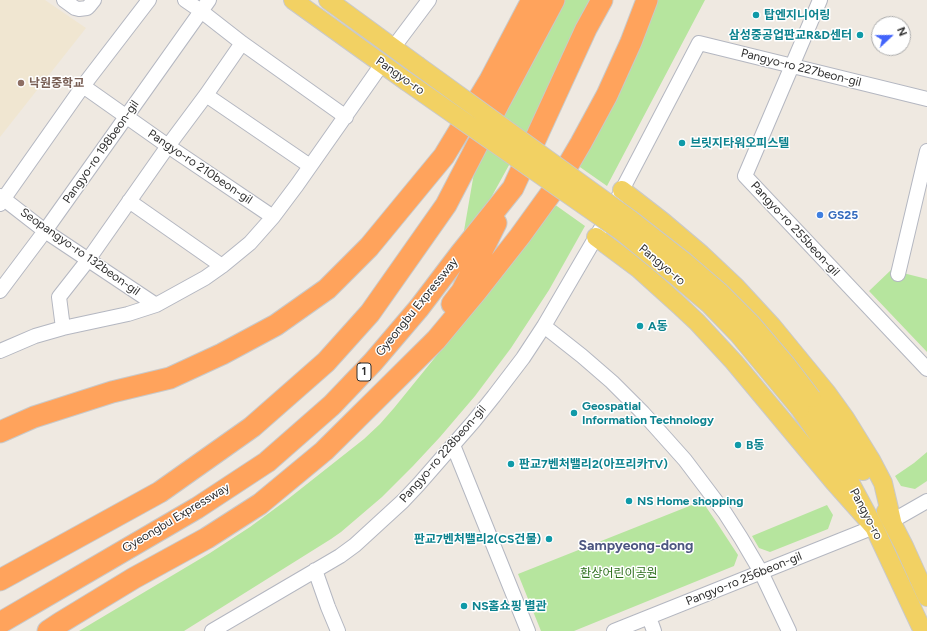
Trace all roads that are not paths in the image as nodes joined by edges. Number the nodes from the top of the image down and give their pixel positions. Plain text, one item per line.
1 (64, 0) edge
2 (94, 0) edge
3 (149, 0) edge
4 (185, 0) edge
5 (293, 0) edge
6 (328, 0) edge
7 (429, 0) edge
8 (532, 0) edge
9 (554, 0) edge
10 (602, 0) edge
11 (647, 0) edge
12 (820, 0) edge
13 (205, 5) edge
14 (242, 43) junction
15 (393, 48) junction
16 (382, 64) junction
17 (792, 66) junction
18 (83, 86) junction
19 (206, 95) junction
20 (927, 99) edge
21 (127, 116) junction
22 (346, 117) junction
23 (168, 146) junction
24 (927, 151) edge
25 (310, 166) junction
26 (513, 188) junction
27 (622, 190) junction
28 (1, 200) edge
29 (129, 201) junction
30 (610, 213) joint
31 (273, 217) junction
32 (45, 230) junction
33 (596, 237) junction
34 (88, 260) junction
35 (222, 266) junction
36 (898, 274) dead end
37 (0, 291) edge
38 (156, 305) junction
39 (544, 326) junction
40 (63, 328) junction
41 (0, 351) edge
42 (927, 369) edge
43 (374, 401) junction
44 (806, 403) junction
45 (34, 417) junction
46 (0, 432) edge
47 (0, 445) edge
48 (452, 445) junction
49 (927, 501) edge
50 (892, 521) junction
51 (874, 527) junction
52 (315, 570) junction
53 (761, 572) junction
54 (0, 580) edge
55 (927, 597) edge
56 (649, 617) junction
57 (0, 623) edge
58 (48, 631) edge
59 (212, 631) edge
60 (338, 631) edge
61 (528, 631) edge
62 (614, 631) edge
63 (654, 631) edge
64 (789, 631) edge
65 (925, 631) edge

1 - 2 street
3 - 18 street
4 - 13 street
5 - 16 main road, Pangyo-ro
6 - 15 main road, Pangyo-ro
7 - 15 street
8 - 45 highway
9 - 54 highway
10 - 26 highway, Gyeongbu Expressway / 1
11 - 43 highway
12 - 17 street, Pangyo-ro 255beon-gil
13 - 14 street
13 - 21 street, Pangyo-ro 198beon-gil
14 - 19 street
14 - 22 street
15 - 44 main road, Pangyo-ro, bridge
16 - 22 street
16 - 44 main road, Pangyo-ro, bridge
17 - 20 street, Pangyo-ro 227beon-gil
17 - 27 street, Pangyo-ro 227beon-gil
17 - 42 street, Pangyo-ro 255beon-gil
18 - 21 street
18 - 28 street, Seopangyo-ro 132beon-gil
19 - 23 street
19 - 25 street
21 - 23 street, Pangyo-ro 210beon-gil
21 - 32 street, Pangyo-ro 198beon-gil
22 - 25 street
23 - 29 street
23 - 31 street, Pangyo-ro 210beon-gil
24 - 36 street
25 - 31 street
26 - 43 highway
26 - 57 highway, Gyeongbu Expressway / 1
27 - 30 street, Pangyo-ro 227beon-gil
27 - 50 main road
28 - 32 street, Seopangyo-ro 132beon-gil
29 - 34 street
29 - 35 street
30 - 33 street, Pangyo-ro 228beon-gil
31 - 35 street
32 - 34 street, Seopangyo-ro 132beon-gil
32 - 37 street, Pangyo-ro 198beon-gil
33 - 39 street, Pangyo-ro 228beon-gil
33 - 51 main road
34 - 38 street, Seopangyo-ro 132beon-gil
34 - 40 street
35 - 38 street
38 - 40 street
39 - 48 street, Pangyo-ro 228beon-gil
39 - 53 street
40 - 41 street
43 - 58 highway
44 - 50 main road, Pangyo-ro
44 - 51 main road, Pangyo-ro
45 - 46 highway
45 - 47 highway
48 - 52 street, Pangyo-ro 228beon-gil
48 - 61 street
49 - 50 street
50 - 55 main road, Pangyo-ro
51 - 53 street, Pangyo-ro 256beon-gil
51 - 65 main road, Pangyo-ro
52 - 59 street, Pangyo-ro 228beon-gil
52 - 60 street
53 - 56 street, Pangyo-ro 256beon-gil
53 - 64 street
56 - 62 street, Pangyo-ro 256beon-gil
56 - 63 street

